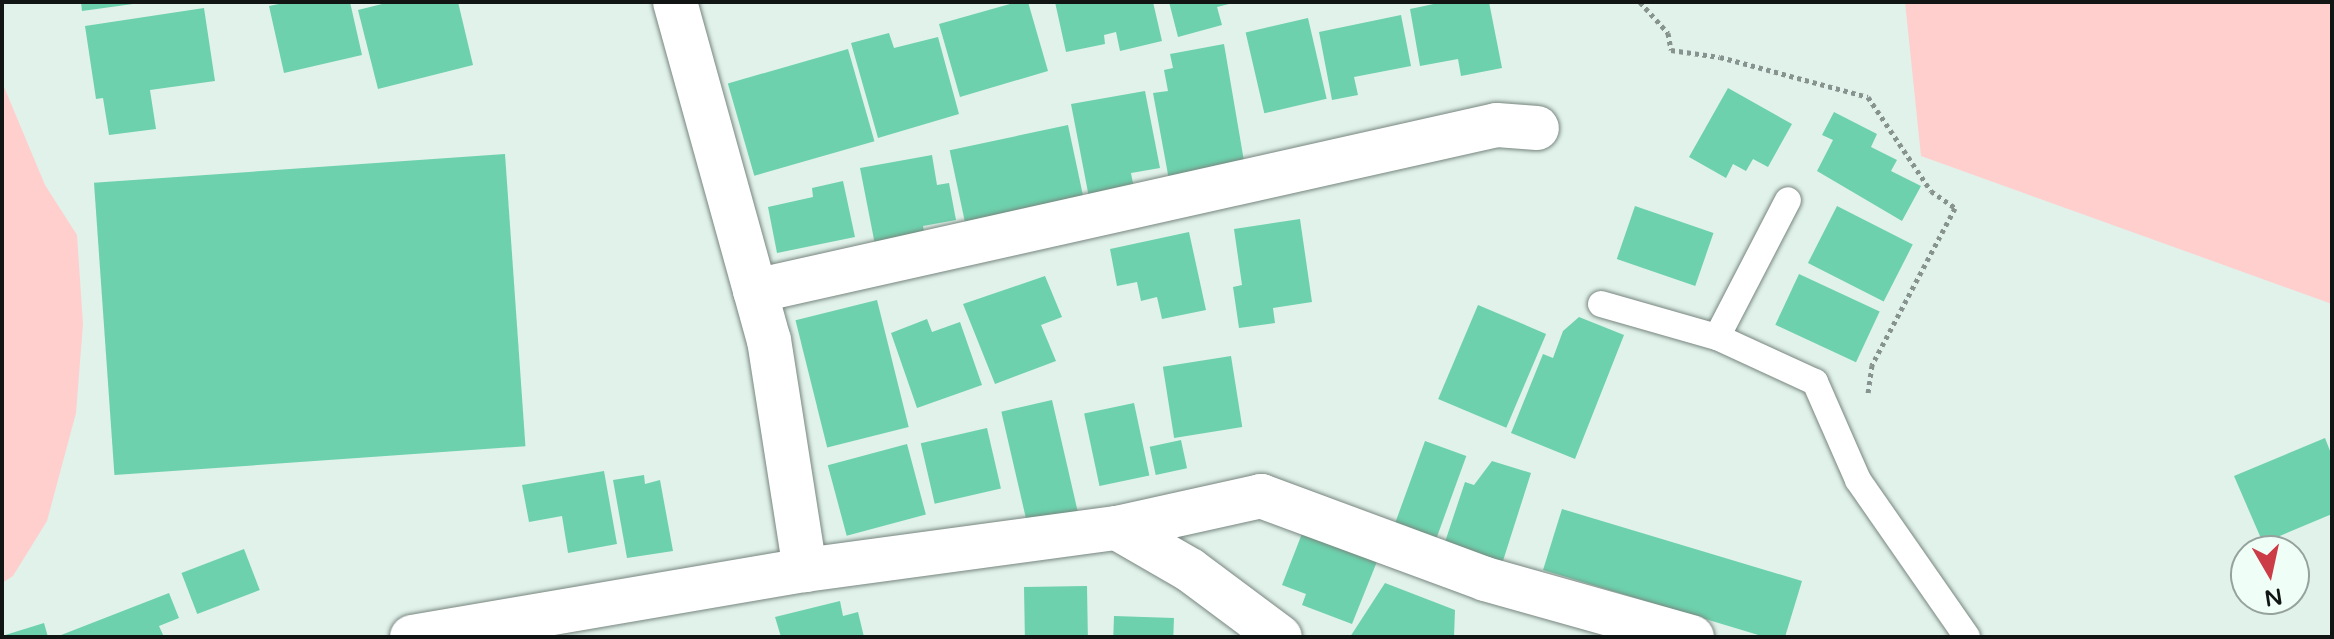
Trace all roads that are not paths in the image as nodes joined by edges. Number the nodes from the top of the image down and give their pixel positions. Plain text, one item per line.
1 (685, 5) edge
2 (1537, 128) dead end
3 (1788, 200) dead end
4 (755, 291) junction
5 (1601, 304) dead end
6 (1717, 337) junction
7 (1117, 528) junction
8 (805, 570) junction
9 (412, 637) edge
10 (1280, 637) edge
11 (1692, 637) edge
12 (1967, 637) edge

1 - 4 street
2 - 4 street
3 - 6 lane
4 - 8 street
5 - 6 lane
6 - 12 lane
7 - 8 street
7 - 10 street
7 - 11 street
8 - 9 street

